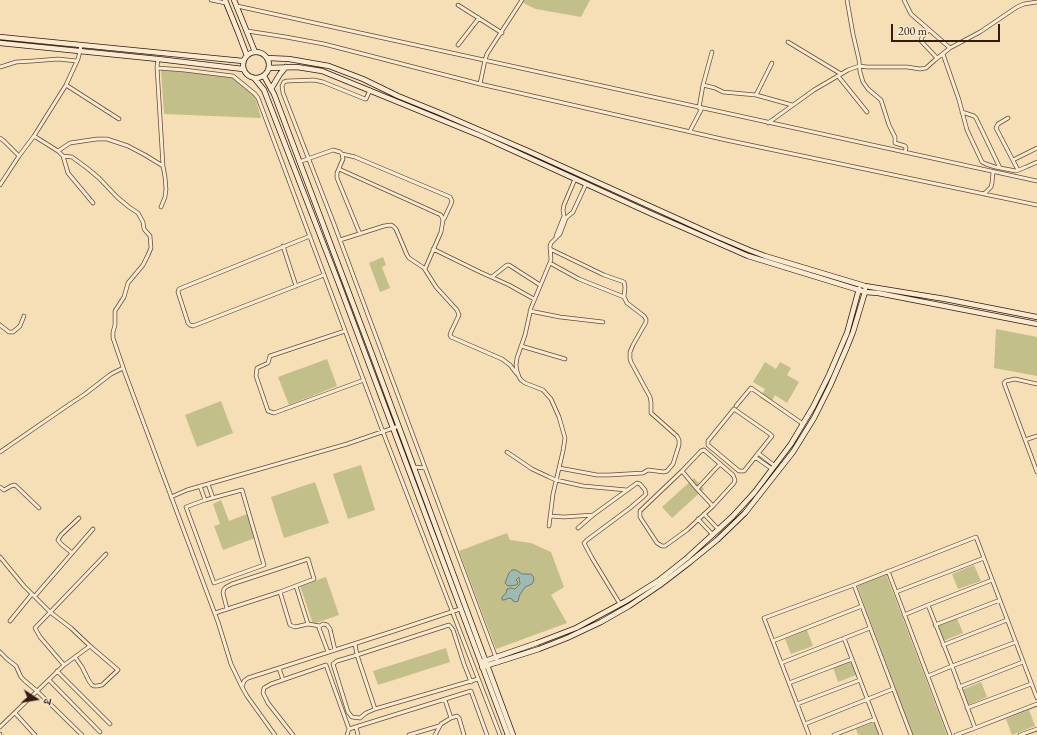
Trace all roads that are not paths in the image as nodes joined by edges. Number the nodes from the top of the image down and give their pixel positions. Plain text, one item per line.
1 (211, 0) edge
2 (234, 0) edge
3 (522, 0) edge
4 (847, 0) edge
5 (904, 0) edge
6 (225, 2) edge
7 (1037, 2) edge
8 (458, 5) dead end
9 (237, 6) junction
10 (479, 18) junction
11 (929, 30) junction
12 (247, 31) junction
13 (502, 32) junction
14 (0, 37) edge
15 (788, 42) dead end
16 (0, 43) edge
17 (81, 45) junction
18 (458, 45) dead end
19 (950, 48) junction
20 (255, 52) junction
21 (712, 52) dead end
22 (80, 53) junction
23 (943, 54) junction
24 (247, 56) junction
25 (267, 58) junction
26 (937, 58) junction
27 (77, 60) junction
28 (158, 60) junction
29 (485, 60) junction
30 (243, 61) junction
31 (772, 63) dead end
32 (859, 66) junction
33 (0, 67) edge
34 (286, 67) junction
35 (157, 68) junction
36 (269, 68) junction
37 (242, 69) junction
38 (839, 75) junction
39 (264, 76) junction
40 (255, 79) junction
41 (480, 84) junction
42 (66, 85) junction
43 (703, 85) junction
44 (271, 89) junction
45 (369, 92) junction
46 (756, 95) junction
47 (792, 105) junction
48 (700, 108) junction
49 (867, 112) dead end
50 (962, 112) junction
51 (1008, 118) dead end
52 (119, 119) dead end
53 (768, 123) junction
54 (690, 131) junction
55 (34, 136) junction
56 (0, 138) edge
57 (1037, 148) edge
58 (58, 151) junction
59 (905, 152) junction
60 (342, 154) junction
61 (19, 156) junction
62 (63, 156) junction
63 (304, 160) junction
64 (1013, 160) junction
65 (1037, 162) edge
66 (164, 166) junction
67 (1000, 168) junction
68 (339, 169) junction
69 (1018, 170) junction
70 (993, 172) junction
71 (590, 179) junction
72 (1037, 181) edge
73 (574, 182) junction
74 (0, 185) edge
75 (585, 186) junction
76 (984, 194) junction
77 (94, 203) dead end
78 (1037, 205) edge
79 (161, 207) dead end
80 (443, 220) junction
81 (360, 234) junction
82 (310, 236) junction
83 (556, 238) junction
84 (340, 240) junction
85 (283, 246) junction
86 (433, 249) junction
87 (550, 249) junction
88 (550, 263) junction
89 (425, 269) junction
90 (324, 275) junction
91 (492, 277) junction
92 (860, 285) junction
93 (296, 286) junction
94 (540, 286) junction
95 (866, 289) junction
96 (859, 290) junction
97 (624, 297) junction
98 (534, 300) junction
99 (530, 311) junction
100 (24, 316) dead end
101 (1037, 317) edge
102 (603, 322) dead end
103 (1037, 324) edge
104 (0, 325) edge
105 (345, 331) junction
106 (521, 346) junction
107 (565, 359) dead end
108 (123, 368) junction
109 (518, 377) junction
110 (364, 380) junction
111 (1037, 384) edge
112 (736, 406) dead end
113 (803, 424) junction
114 (399, 426) junction
115 (393, 429) junction
116 (383, 432) junction
117 (1037, 436) edge
118 (1025, 440) junction
119 (0, 452) edge
120 (507, 452) dead end
121 (758, 453) junction
122 (755, 457) junction
123 (720, 464) junction
124 (414, 467) junction
125 (423, 468) junction
126 (559, 468) junction
127 (773, 468) junction
128 (682, 471) junction
129 (1037, 472) edge
130 (556, 480) junction
131 (208, 484) junction
132 (200, 486) junction
133 (0, 487) edge
134 (697, 489) junction
135 (627, 490) junction
136 (171, 497) junction
137 (212, 498) junction
138 (205, 500) junction
139 (713, 506) junction
140 (39, 508) dead end
141 (704, 514) junction
142 (593, 515) junction
143 (550, 516) junction
144 (79, 518) dead end
145 (698, 519) junction
146 (549, 526) dead end
147 (578, 528) dead end
148 (93, 529) dead end
149 (719, 530) junction
150 (713, 535) junction
151 (72, 553) junction
152 (106, 554) dead end
153 (0, 557) edge
154 (984, 558) junction
155 (888, 571) junction
156 (992, 580) junction
157 (854, 585) junction
158 (296, 586) junction
159 (280, 592) junction
160 (896, 592) junction
161 (34, 595) junction
162 (1000, 600) junction
163 (620, 604) junction
164 (928, 605) junction
165 (862, 606) junction
166 (227, 609) junction
167 (460, 609) junction
168 (50, 612) junction
169 (452, 612) junction
170 (215, 613) junction
171 (904, 615) junction
172 (1007, 620) junction
173 (10, 621) dead end
174 (308, 624) junction
175 (936, 625) junction
176 (320, 626) junction
177 (870, 628) junction
178 (844, 638) junction
179 (773, 641) junction
180 (1016, 642) junction
181 (354, 644) junction
182 (943, 645) junction
183 (90, 646) junction
184 (335, 650) junction
185 (0, 652) edge
186 (328, 652) junction
187 (468, 654) junction
188 (357, 655) junction
189 (461, 656) junction
190 (74, 657) junction
191 (495, 657) junction
192 (852, 659) junction
193 (498, 662) junction
194 (1023, 662) junction
195 (781, 663) junction
196 (484, 664) junction
197 (64, 665) junction
198 (952, 666) junction
199 (278, 668) junction
200 (56, 672) junction
201 (928, 676) junction
202 (478, 679) junction
203 (49, 680) junction
204 (283, 680) junction
205 (860, 680) junction
206 (471, 682) junction
207 (789, 683) junction
208 (1032, 684) junction
209 (242, 687) junction
210 (959, 687) junction
211 (893, 689) junction
212 (37, 691) junction
213 (1037, 698) edge
214 (867, 699) junction
215 (444, 700) junction
216 (797, 704) junction
217 (1037, 704) edge
218 (375, 708) junction
219 (968, 708) junction
220 (15, 713) junction
221 (452, 718) junction
222 (875, 719) junction
223 (110, 724) dead end
224 (805, 724) junction
225 (439, 726) junction
226 (0, 727) edge
227 (356, 727) junction
228 (975, 728) junction
229 (349, 729) junction
230 (1037, 729) edge
231 (100, 732) dead end
232 (35, 735) edge
233 (82, 735) edge
234 (275, 735) edge
235 (293, 735) edge
236 (347, 735) edge
237 (358, 735) edge
238 (409, 735) edge
239 (436, 735) edge
240 (464, 735) edge
241 (488, 735) edge
242 (500, 735) edge
243 (508, 735) edge
244 (513, 735) edge
245 (809, 735) edge
246 (834, 735) edge
247 (881, 735) edge
248 (911, 735) edge
249 (950, 735) edge
250 (956, 735) edge
251 (1020, 735) edge

1 - 6 street
2 - 9 street
3 - 13 street
4 - 32 street
5 - 11 street
6 - 24 street
7 - 19 street
8 - 10 street
9 - 12 street
9 - 29 street
10 - 13 street
10 - 18 street
11 - 19 street
11 - 26 street
12 - 20 street
12 - 41 street
13 - 29 street
14 - 17 street
15 - 38 street
16 - 22 street
17 - 22 street
17 - 30 street
19 - 23 street
20 - 24 street
20 - 25 street
21 - 43 street
22 - 27 street
22 - 28 street
23 - 26 street
23 - 50 street
24 - 30 street
25 - 36 street
25 - 71 street
26 - 32 street
27 - 33 street
27 - 42 street
28 - 35 street
28 - 37 street
29 - 41 street
29 - 48 street
30 - 37 street
31 - 46 street
32 - 38 street
32 - 59 street
34 - 36 street
34 - 44 street
34 - 45 street
35 - 66 street
35 - 82 street
36 - 39 street
37 - 40 street
38 - 47 street
38 - 49 street
39 - 40 street
39 - 44 street
40 - 115 street
41 - 54 street
42 - 52 street
42 - 55 street
43 - 46 street
43 - 48 street
44 - 63 street
45 - 63 street
45 - 73 street
46 - 47 street
47 - 53 street
48 - 53 street
48 - 54 street
50 - 67 street
50 - 67 street
51 - 64 street
53 - 59 street
54 - 76 street
55 - 58 street
55 - 61 street
56 - 61 street
57 - 64 street
58 - 62 street
58 - 66 street
59 - 70 street
60 - 63 street
60 - 68 street
60 - 80 street
61 - 74 street
62 - 77 street
62 - 108 street
63 - 84 street
63 - 114 street
64 - 69 street
65 - 69 street
66 - 79 street
67 - 69 street
68 - 80 street
68 - 81 street
70 - 72 street
70 - 76 street
71 - 75 street
71 - 92 street
73 - 75 street
73 - 83 street
75 - 83 street
75 - 96 street
76 - 78 street
80 - 86 street
81 - 84 street
81 - 89 street
82 - 85 street
82 - 90 street
83 - 87 street
84 - 125 street
85 - 93 street
85 - 93 street
86 - 89 street
86 - 91 street
87 - 88 street
87 - 97 street
88 - 94 street
88 - 97 street
89 - 109 street
90 - 93 street
90 - 105 street
91 - 94 street
91 - 98 street
92 - 95 street
92 - 96 street
94 - 98 street
95 - 96 street
95 - 101 street
95 - 103 street
95 - 193 street
96 - 113 street
97 - 126 street
98 - 99 street
99 - 102 street
99 - 106 street
100 - 104 street
105 - 110 street
105 - 110 street
106 - 107 street
106 - 109 street
108 - 119 street
108 - 136 street
109 - 126 street
110 - 116 street
111 - 118 street
112 - 113 street
113 - 127 street
114 - 115 street
114 - 124 street
115 - 116 street
115 - 167 street
116 - 131 street
116 - 169 street
117 - 118 street
118 - 129 street
120 - 130 street
121 - 122 street
121 - 122 street
121 - 127 street
122 - 127 street
123 - 128 street
123 - 134 street
123 - 139 street
124 - 125 street
124 - 196 street
125 - 191 street
126 - 130 street
127 - 149 street
128 - 134 street
128 - 145 street
130 - 135 street
130 - 143 street
131 - 132 street
131 - 137 street
132 - 136 street
132 - 138 street
133 - 140 street
134 - 139 street
135 - 142 street
135 - 163 street
136 - 170 street
137 - 138 street
137 - 138 street
139 - 141 street
141 - 145 street
141 - 149 street
142 - 143 street
142 - 147 street
143 - 146 street
144 - 151 street
145 - 150 street
148 - 151 street
149 - 150 street
150 - 163 street
151 - 161 street
152 - 168 street
153 - 161 street
154 - 155 street
154 - 156 street
154 - 160 street
155 - 157 street
155 - 160 street
156 - 162 street
156 - 164 street
157 - 165 street
157 - 179 street
158 - 159 street
158 - 166 street
158 - 174 street
159 - 166 street
159 - 174 street
160 - 171 street
161 - 168 street
161 - 173 street
162 - 172 street
162 - 175 street
163 - 191 street
164 - 171 street
164 - 175 street
165 - 177 street
165 - 179 street
166 - 170 street
167 - 169 street
167 - 196 street
168 - 183 street
168 - 197 street
169 - 181 street
169 - 187 street
170 - 209 street
171 - 201 street
172 - 180 street
172 - 182 street
174 - 176 street
175 - 182 street
176 - 184 street
176 - 186 street
177 - 178 street
177 - 211 street
178 - 192 street
178 - 195 street
179 - 195 street
180 - 194 street
180 - 198 street
181 - 184 street
181 - 188 street
182 - 198 street
183 - 190 street
183 - 190 street
184 - 186 street
185 - 212 street
186 - 199 street
187 - 189 street
187 - 202 street
188 - 189 street
188 - 218 street
188 - 218 street
189 - 206 street
190 - 197 street
191 - 193 street
191 - 196 street
192 - 205 street
192 - 207 street
193 - 196 street
194 - 208 street
194 - 210 street
195 - 207 street
196 - 243 street
196 - 244 street
197 - 200 street
198 - 201 street
198 - 210 street
199 - 204 street
199 - 209 street
200 - 203 street
200 - 223 street
201 - 249 street
202 - 206 street
202 - 242 street
203 - 212 street
203 - 231 street
204 - 229 street
204 - 235 street
205 - 214 street
205 - 216 street
206 - 218 street
207 - 216 street
208 - 213 street
208 - 219 street
209 - 234 street
210 - 219 street
211 - 214 street
211 - 248 street
212 - 220 street
212 - 233 street
214 - 222 street
214 - 224 street
215 - 221 street
215 - 227 street
215 - 241 street
216 - 224 street
217 - 228 street
219 - 228 street
220 - 226 street
220 - 232 street
221 - 225 street
221 - 240 street
222 - 246 street
222 - 247 street
224 - 245 street
225 - 238 street
225 - 239 street
227 - 229 street
227 - 237 street
228 - 250 street
229 - 236 street
230 - 251 street

